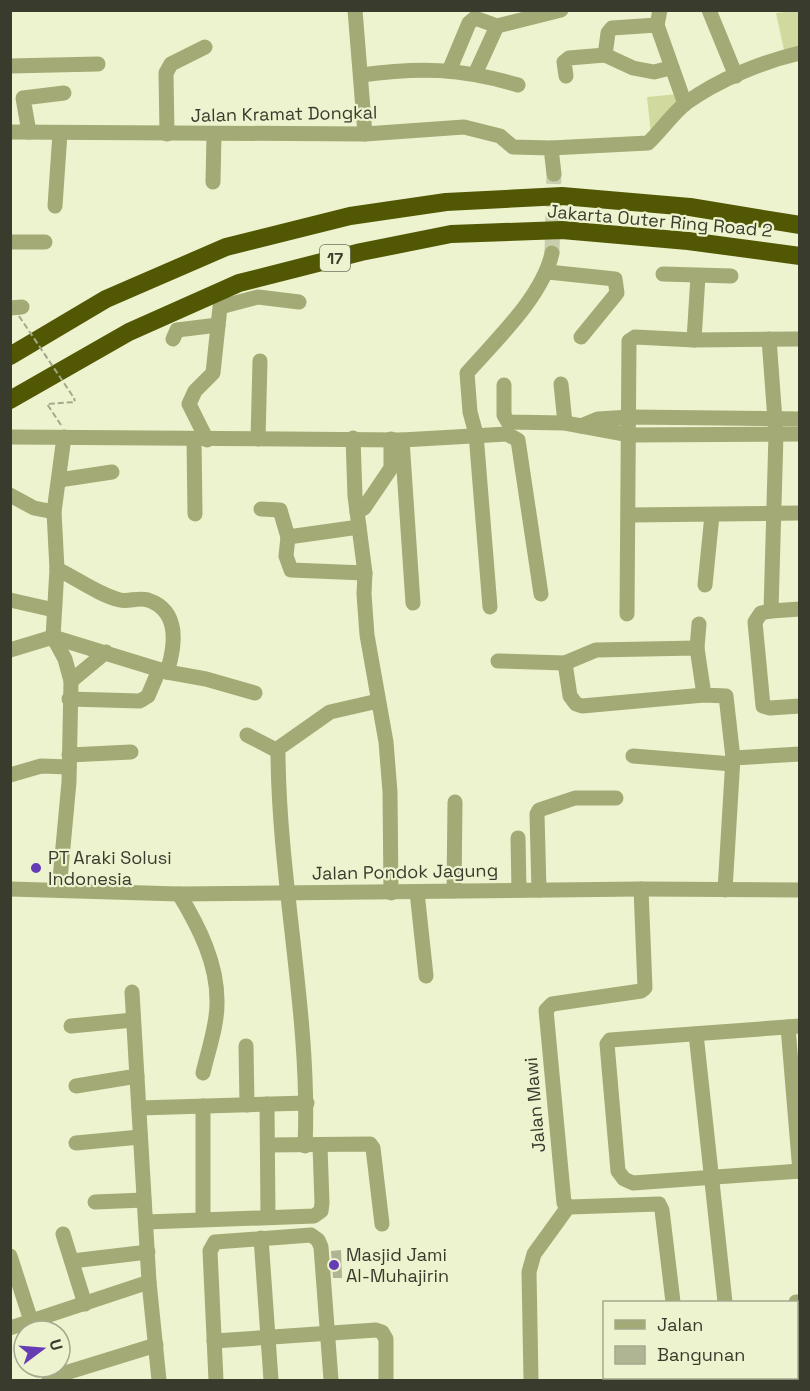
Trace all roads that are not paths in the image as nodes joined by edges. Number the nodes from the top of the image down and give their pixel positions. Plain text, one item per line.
1 (355, 10) edge
2 (561, 10) edge
3 (709, 10) edge
4 (658, 18) edge
5 (497, 26) junction
6 (205, 47) dead end
7 (800, 52) edge
8 (605, 55) junction
9 (98, 64) dead end
10 (10, 66) edge
11 (670, 68) junction
12 (449, 71) junction
13 (476, 72) junction
14 (361, 75) junction
15 (736, 75) junction
16 (566, 76) dead end
17 (518, 85) dead end
18 (64, 93) dead end
19 (685, 104) junction
20 (10, 132) edge
21 (29, 132) junction
22 (60, 133) junction
23 (167, 134) junction
24 (365, 134) junction
25 (214, 135) junction
26 (551, 148) junction
27 (554, 174) tunnel mouth
28 (213, 182) dead end
29 (55, 206) dead end
30 (800, 225) edge
31 (10, 242) edge
32 (45, 243) dead end
33 (552, 253) tunnel mouth
34 (800, 256) edge
35 (548, 272) junction
36 (663, 274) dead end
37 (698, 276) junction
38 (731, 276) dead end
39 (299, 302) dead end
40 (218, 325) junction
41 (581, 337) dead end
42 (173, 339) dead end
43 (769, 339) junction
44 (800, 339) edge
45 (694, 340) junction
46 (10, 356) edge
47 (260, 361) dead end
48 (561, 384) dead end
49 (504, 385) dead end
50 (10, 400) edge
51 (630, 417) junction
52 (800, 419) edge
53 (565, 423) junction
54 (581, 426) junction
55 (776, 426) junction
56 (476, 434) junction
57 (800, 434) edge
58 (630, 435) junction
59 (13, 437) dead end
60 (64, 437) junction
61 (353, 438) junction
62 (397, 439) junction
63 (200, 440) junction
64 (258, 440) junction
65 (112, 472) dead end
66 (59, 480) junction
67 (10, 495) edge
68 (261, 509) dead end
69 (54, 512) junction
70 (357, 512) junction
71 (774, 512) junction
72 (800, 513) edge
73 (195, 514) dead end
74 (630, 514) junction
75 (712, 515) junction
76 (359, 527) junction
77 (288, 537) junction
78 (57, 569) junction
79 (365, 573) junction
80 (705, 585) dead end
81 (541, 594) dead end
82 (10, 600) edge
83 (413, 603) dead end
84 (490, 607) dead end
85 (800, 609) edge
86 (54, 610) junction
87 (771, 611) junction
88 (627, 614) dead end
89 (699, 624) dead end
90 (53, 637) junction
91 (697, 648) junction
92 (10, 650) edge
93 (106, 652) junction
94 (498, 661) dead end
95 (565, 663) junction
96 (163, 671) junction
97 (71, 681) junction
98 (255, 693) dead end
99 (704, 695) junction
100 (69, 699) junction
101 (378, 701) junction
102 (800, 706) edge
103 (247, 735) dead end
104 (276, 750) junction
105 (131, 752) dead end
106 (800, 754) edge
107 (633, 756) dead end
108 (69, 761) junction
109 (733, 761) junction
110 (10, 775) edge
111 (616, 798) dead end
112 (455, 802) dead end
113 (519, 838) dead end
114 (641, 888) junction
115 (10, 889) edge
116 (59, 890) junction
117 (519, 890) junction
118 (539, 890) junction
119 (725, 890) junction
120 (800, 890) edge
121 (454, 891) junction
122 (417, 892) junction
123 (391, 893) junction
124 (179, 894) junction
125 (287, 894) junction
126 (426, 976) dead end
127 (132, 992) dead end
128 (133, 1020) junction
129 (71, 1026) dead end
130 (794, 1027) edge
131 (696, 1034) junction
132 (246, 1046) dead end
133 (203, 1073) dead end
134 (137, 1076) junction
135 (76, 1086) dead end
136 (307, 1103) junction
137 (267, 1104) junction
138 (247, 1105) junction
139 (204, 1106) junction
140 (139, 1108) junction
141 (140, 1137) junction
142 (76, 1143) dead end
143 (268, 1145) junction
144 (312, 1146) junction
145 (799, 1172) edge
146 (710, 1177) junction
147 (144, 1200) junction
148 (94, 1202) dead end
149 (568, 1207) junction
150 (268, 1216) junction
151 (203, 1218) junction
152 (146, 1222) junction
153 (382, 1224) dead end
154 (63, 1234) dead end
155 (261, 1238) junction
156 (147, 1252) junction
157 (10, 1256) edge
158 (72, 1261) junction
159 (149, 1282) junction
160 (673, 1301) edge
161 (725, 1301) edge
162 (85, 1304) junction
163 (30, 1319) edge
164 (49, 1319) edge
165 (327, 1332) junction
166 (268, 1337) junction
167 (214, 1341) junction
168 (156, 1345) junction
169 (72, 1368) edge
170 (159, 1380) edge
171 (216, 1380) edge
172 (272, 1380) edge
173 (331, 1380) edge
174 (386, 1380) edge
175 (531, 1380) edge

1 - 14 street
2 - 5 street
3 - 15 street
4 - 8 street
4 - 11 street
5 - 12 street
5 - 13 street
6 - 23 street
7 - 15 street, Jalan Kramat Dongkal
8 - 11 street
8 - 16 street
9 - 10 street
11 - 19 street
12 - 13 street
12 - 14 street
13 - 17 street
14 - 24 street
15 - 19 street, Jalan Kramat Dongkal
18 - 21 street
19 - 26 street, Jalan Kramat Dongkal
20 - 21 street, Jalan Kramat Dongkal
21 - 22 street, Jalan Kramat Dongkal
22 - 23 street, Jalan Kramat Dongkal
22 - 29 street
23 - 25 street, Jalan Kramat Dongkal
24 - 25 street, Jalan Kramat Dongkal
24 - 26 street, Jalan Kramat Dongkal
25 - 28 street
26 - 27 street
30 - 46 highway, Jakarta Outer Ring Road 2 / 17
31 - 32 street
33 - 35 street
34 - 50 highway, Jakarta Outer Ring Road 2 / 17
35 - 41 street
35 - 56 street
36 - 37 street
37 - 38 street
37 - 45 street
39 - 40 street
40 - 42 street
40 - 63 street
43 - 44 street
43 - 45 street
43 - 55 street
45 - 51 street
47 - 64 street
48 - 53 street
49 - 53 street
51 - 54 street
51 - 55 street
51 - 58 street
52 - 55 street
53 - 54 street
54 - 58 street
55 - 57 street
55 - 58 street
55 - 71 street
56 - 62 street
56 - 81 street
56 - 84 street
58 - 74 street
59 - 60 street
60 - 63 street
60 - 66 street
61 - 62 street
61 - 64 street
61 - 70 street
62 - 70 street
62 - 83 street
63 - 64 street
63 - 73 street
65 - 66 street
66 - 69 street
67 - 69 street
68 - 77 street
69 - 78 street
70 - 76 street
71 - 72 street
71 - 75 street
71 - 87 street
74 - 75 street
74 - 88 street
75 - 80 street
76 - 77 street
76 - 79 street
77 - 79 street
78 - 86 street
78 - 96 street
79 - 101 street
82 - 86 street
85 - 87 street
86 - 90 street
87 - 102 street
89 - 91 street
90 - 92 street
90 - 93 street
90 - 97 street
91 - 95 street
91 - 99 street
93 - 96 street
93 - 97 street
94 - 95 street
95 - 99 street
96 - 98 street
96 - 100 street
97 - 100 street
99 - 109 street
100 - 108 street
101 - 104 street
101 - 123 street
103 - 104 street
104 - 125 street
105 - 108 street
106 - 109 street
107 - 109 street
108 - 110 street
108 - 116 street
109 - 119 street
111 - 118 street
112 - 121 street
113 - 117 street
114 - 118 street, Jalan Pondok Jagung
114 - 119 street, Jalan Pondok Jagung
114 - 149 street, Jalan Mawi
115 - 116 street, Jalan Pondok Jagung
116 - 124 street, Jalan Pondok Jagung
117 - 118 street, Jalan Pondok Jagung
117 - 121 street, Jalan Pondok Jagung
119 - 120 street, Jalan Pondok Jagung
121 - 122 street, Jalan Pondok Jagung
122 - 123 street, Jalan Pondok Jagung
122 - 126 street
123 - 125 street, Jalan Pondok Jagung
124 - 125 street, Jalan Pondok Jagung
124 - 133 street
125 - 136 street
127 - 128 street
128 - 129 street
128 - 134 street
130 - 131 street
130 - 145 street
131 - 146 street
131 - 146 street
132 - 138 street
134 - 135 street
134 - 140 street
136 - 137 street
136 - 144 street
137 - 138 street
137 - 143 street
138 - 139 street
139 - 140 street
139 - 151 street
140 - 141 street
141 - 142 street
141 - 147 street
143 - 144 street
143 - 150 street
144 - 150 street
144 - 153 street
145 - 146 street
146 - 161 street
147 - 148 street
147 - 152 street
149 - 160 street
149 - 175 street
150 - 151 street
151 - 152 street
152 - 156 street
154 - 158 street
155 - 165 street
155 - 166 street
155 - 167 street
156 - 158 street
156 - 159 street
157 - 163 street
158 - 162 street
159 - 162 street
159 - 168 street
162 - 164 street
165 - 166 street
165 - 173 street
165 - 174 street
166 - 167 street
166 - 172 street
167 - 171 street
168 - 169 street
168 - 170 street

